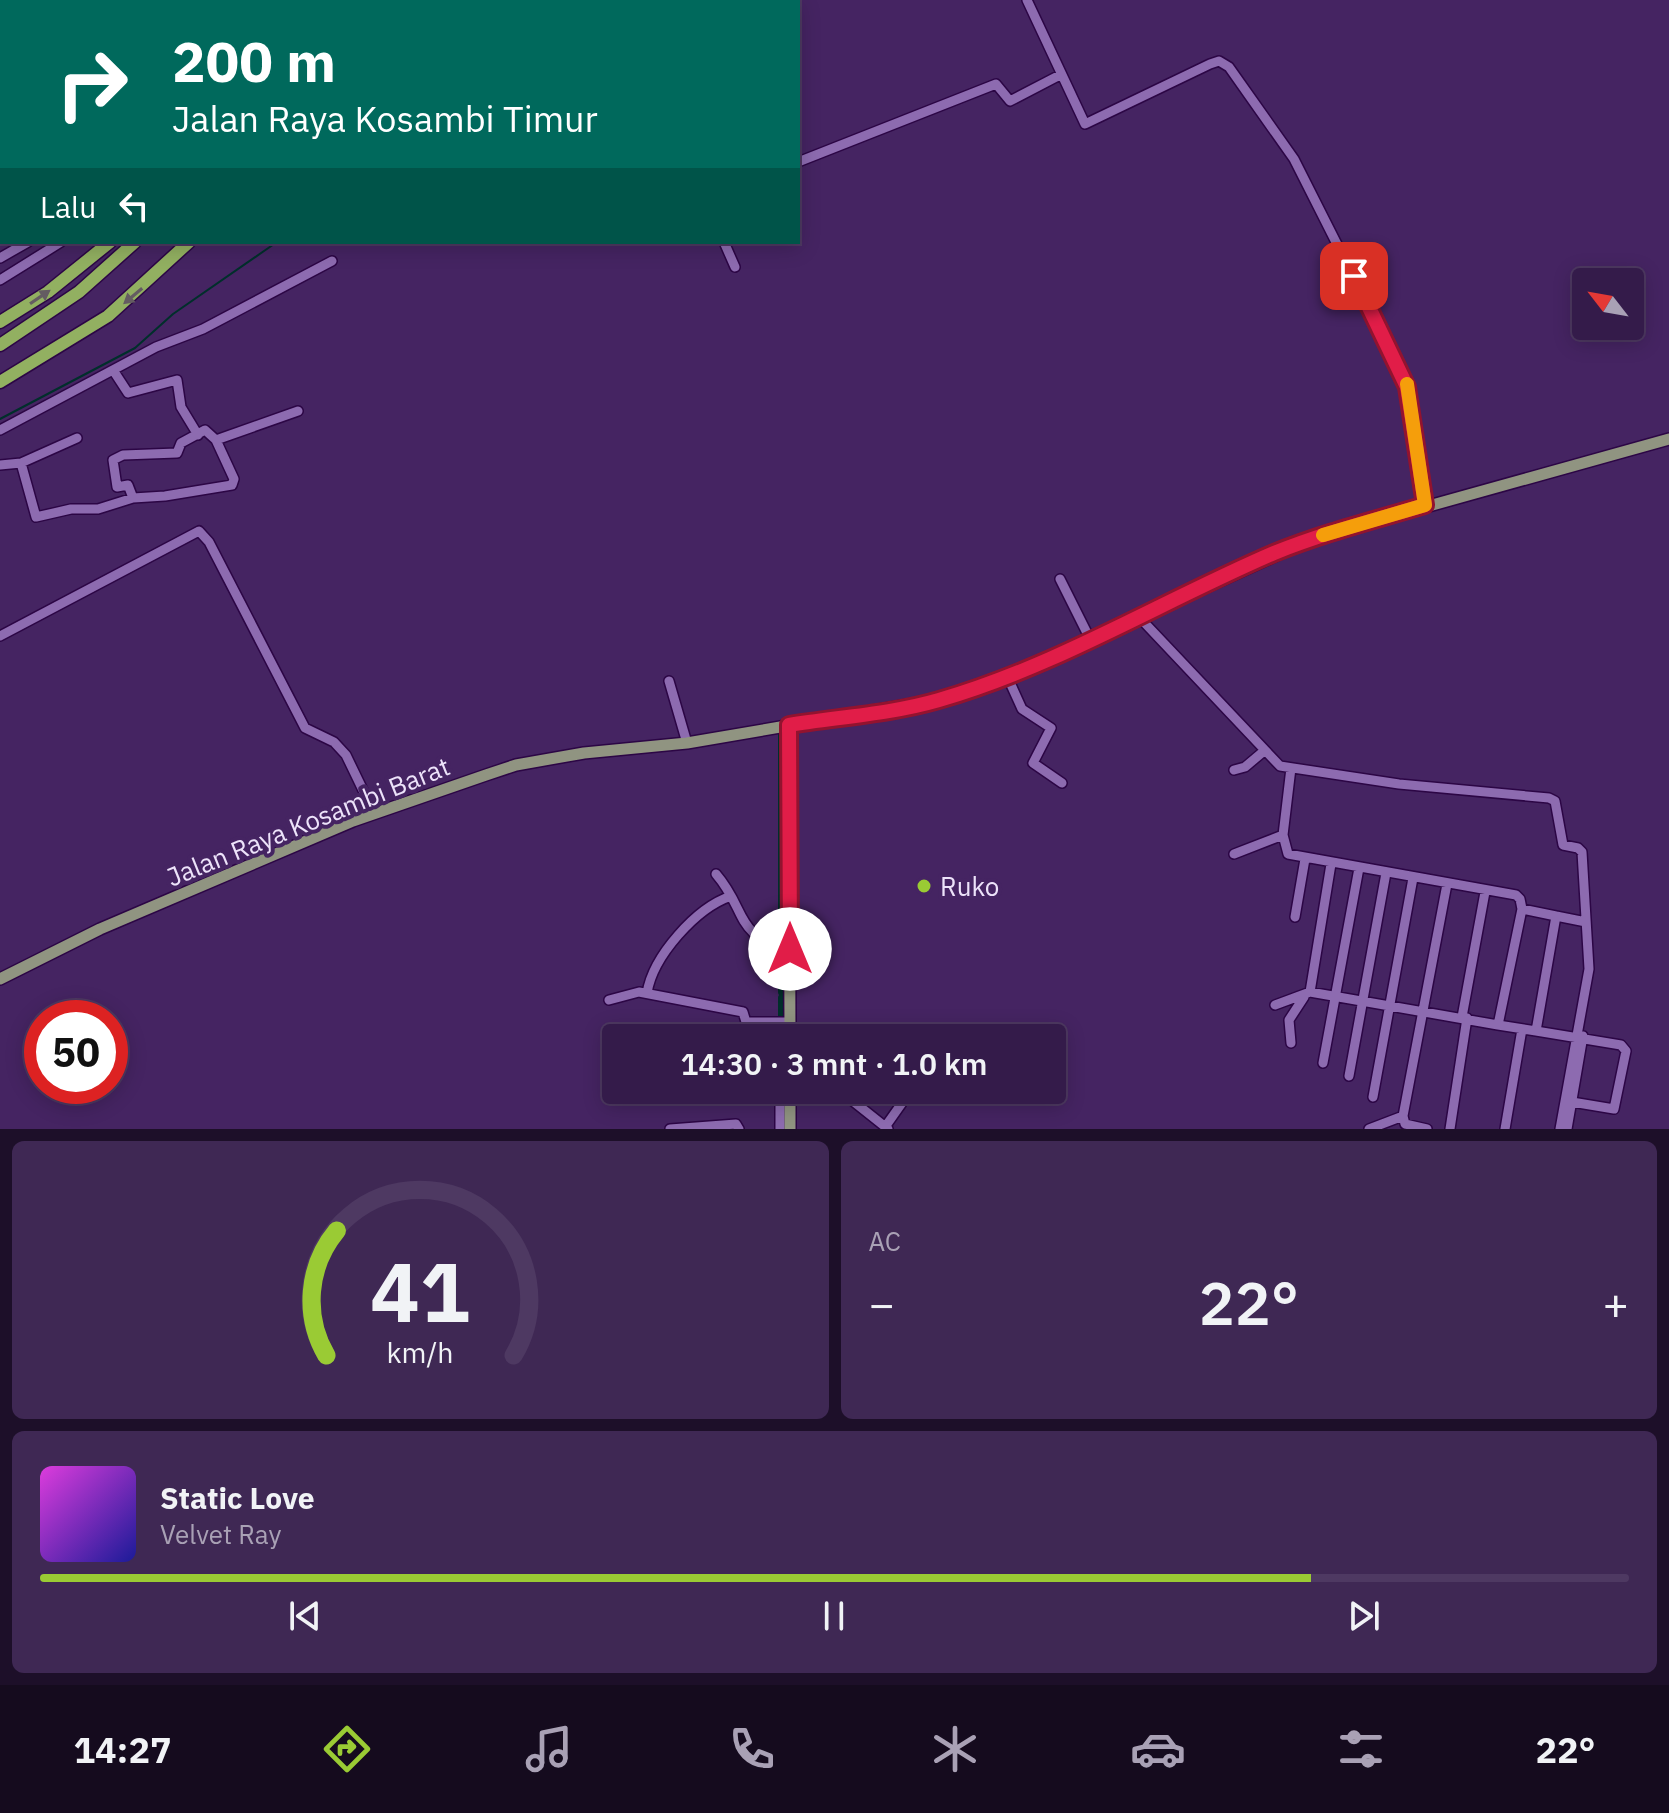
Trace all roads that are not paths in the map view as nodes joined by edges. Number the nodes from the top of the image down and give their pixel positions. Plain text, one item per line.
1 (1027, 0) edge
2 (1060, 75) junction
3 (800, 161) edge
4 (24, 244) edge
5 (58, 244) edge
6 (108, 244) edge
7 (133, 244) edge
8 (187, 244) edge
9 (725, 244) edge
10 (0, 258) edge
11 (332, 261) dead end
12 (735, 267) dead end
13 (0, 280) edge
14 (0, 322) edge
15 (0, 345) edge
16 (113, 370) junction
17 (4, 381) edge
18 (298, 411) dead end
19 (0, 430) edge
20 (198, 435) junction
21 (77, 438) dead end
22 (1669, 439) edge
23 (216, 440) junction
24 (21, 463) junction
25 (0, 465) edge
26 (133, 498) junction
27 (1425, 505) junction
28 (1060, 579) dead end
29 (1140, 618) junction
30 (0, 636) edge
31 (1091, 641) junction
32 (1007, 676) junction
33 (669, 681) dead end
34 (789, 725) junction
35 (687, 743) junction
36 (1264, 751) junction
37 (1291, 768) junction
38 (1234, 770) dead end
39 (1062, 783) dead end
40 (374, 813) junction
41 (1283, 835) junction
42 (1234, 854) dead end
43 (1305, 859) junction
44 (1331, 864) junction
45 (1359, 868) junction
46 (1386, 873) junction
47 (716, 874) dead end
48 (1413, 878) junction
49 (1447, 884) junction
50 (1485, 892) junction
51 (731, 896) junction
52 (1522, 909) junction
53 (1556, 916) junction
54 (1295, 917) dead end
55 (1586, 922) junction
56 (785, 948) junction
57 (0, 979) edge
58 (647, 993) junction
59 (1307, 995) junction
60 (1335, 996) junction
61 (609, 1000) dead end
62 (1362, 1001) junction
63 (1275, 1005) dead end
64 (1390, 1005) junction
65 (1423, 1011) junction
66 (1464, 1018) junction
67 (785, 1022) joint
68 (1498, 1025) junction
69 (1522, 1029) junction
70 (1536, 1031) junction
71 (1580, 1039) junction
72 (1291, 1043) dead end
73 (1323, 1063) dead end
74 (1349, 1076) dead end
75 (1373, 1097) dead end
76 (1572, 1102) junction
77 (780, 1104) edge
78 (790, 1104) edge
79 (856, 1104) edge
80 (901, 1104) edge
81 (1403, 1118) junction
82 (886, 1128) edge
83 (670, 1129) edge
84 (739, 1129) edge
85 (780, 1129) edge
86 (790, 1129) edge
87 (1369, 1129) edge
88 (1427, 1129) edge
89 (1450, 1129) edge
90 (1505, 1129) edge
91 (1560, 1129) edge
92 (1567, 1129) edge

1 - 2 street
2 - 3 street
2 - 27 street
4 - 10 street
5 - 13 street
14 -> 6 highway
7 - 15 highway
8 -> 17 highway
9 - 12 street
11 - 16 street
16 - 19 street
16 - 20 street
18 - 23 street
20 - 23 street
20 - 26 street
21 - 24 street
22 - 27 main road, Jalan Raya Kosambi Barat
23 - 26 street
24 - 25 street
24 - 26 street
27 - 29 main road, Jalan Raya Kosambi Barat
28 - 31 street
29 - 31 main road, Jalan Raya Kosambi Barat
29 - 36 street
30 - 40 street
31 - 32 main road, Jalan Raya Kosambi Barat
32 - 34 main road, Jalan Raya Kosambi Barat
32 - 39 street
33 - 35 street
34 - 35 main road, Jalan Raya Kosambi Barat
34 - 56 main road
35 - 40 main road, Jalan Raya Kosambi Barat
36 - 37 street
36 - 38 street
37 - 41 street
37 - 55 street
40 - 57 main road, Jalan Raya Kosambi Barat
41 - 42 street
41 - 43 street
43 - 44 street
43 - 54 street
44 - 45 street
44 - 59 street
45 - 46 street
45 - 60 street
46 - 48 street
46 - 62 street
47 - 51 street
48 - 49 street
48 - 64 street
49 - 50 street
49 - 65 street
50 - 52 street
50 - 66 street
51 - 56 street
51 - 58 street
52 - 53 street
52 - 68 street
53 - 55 street
53 - 70 street
55 - 71 street
56 - 67 main road
58 - 61 street
58 - 67 street
59 - 60 street
59 - 63 street
59 - 72 street
60 - 62 street
60 - 73 street
62 - 64 street
62 - 74 street
64 - 65 street
64 - 75 street
65 - 66 street
65 - 81 street
66 - 68 street
66 - 89 street
68 - 69 street
69 - 70 street
69 - 90 street
70 - 71 street
71 - 76 street
71 - 76 street
71 - 91 street
76 - 92 street
77 - 85 street
78 - 86 main road
79 - 82 street
80 - 82 street
81 - 87 street
81 - 88 street
83 - 84 street

